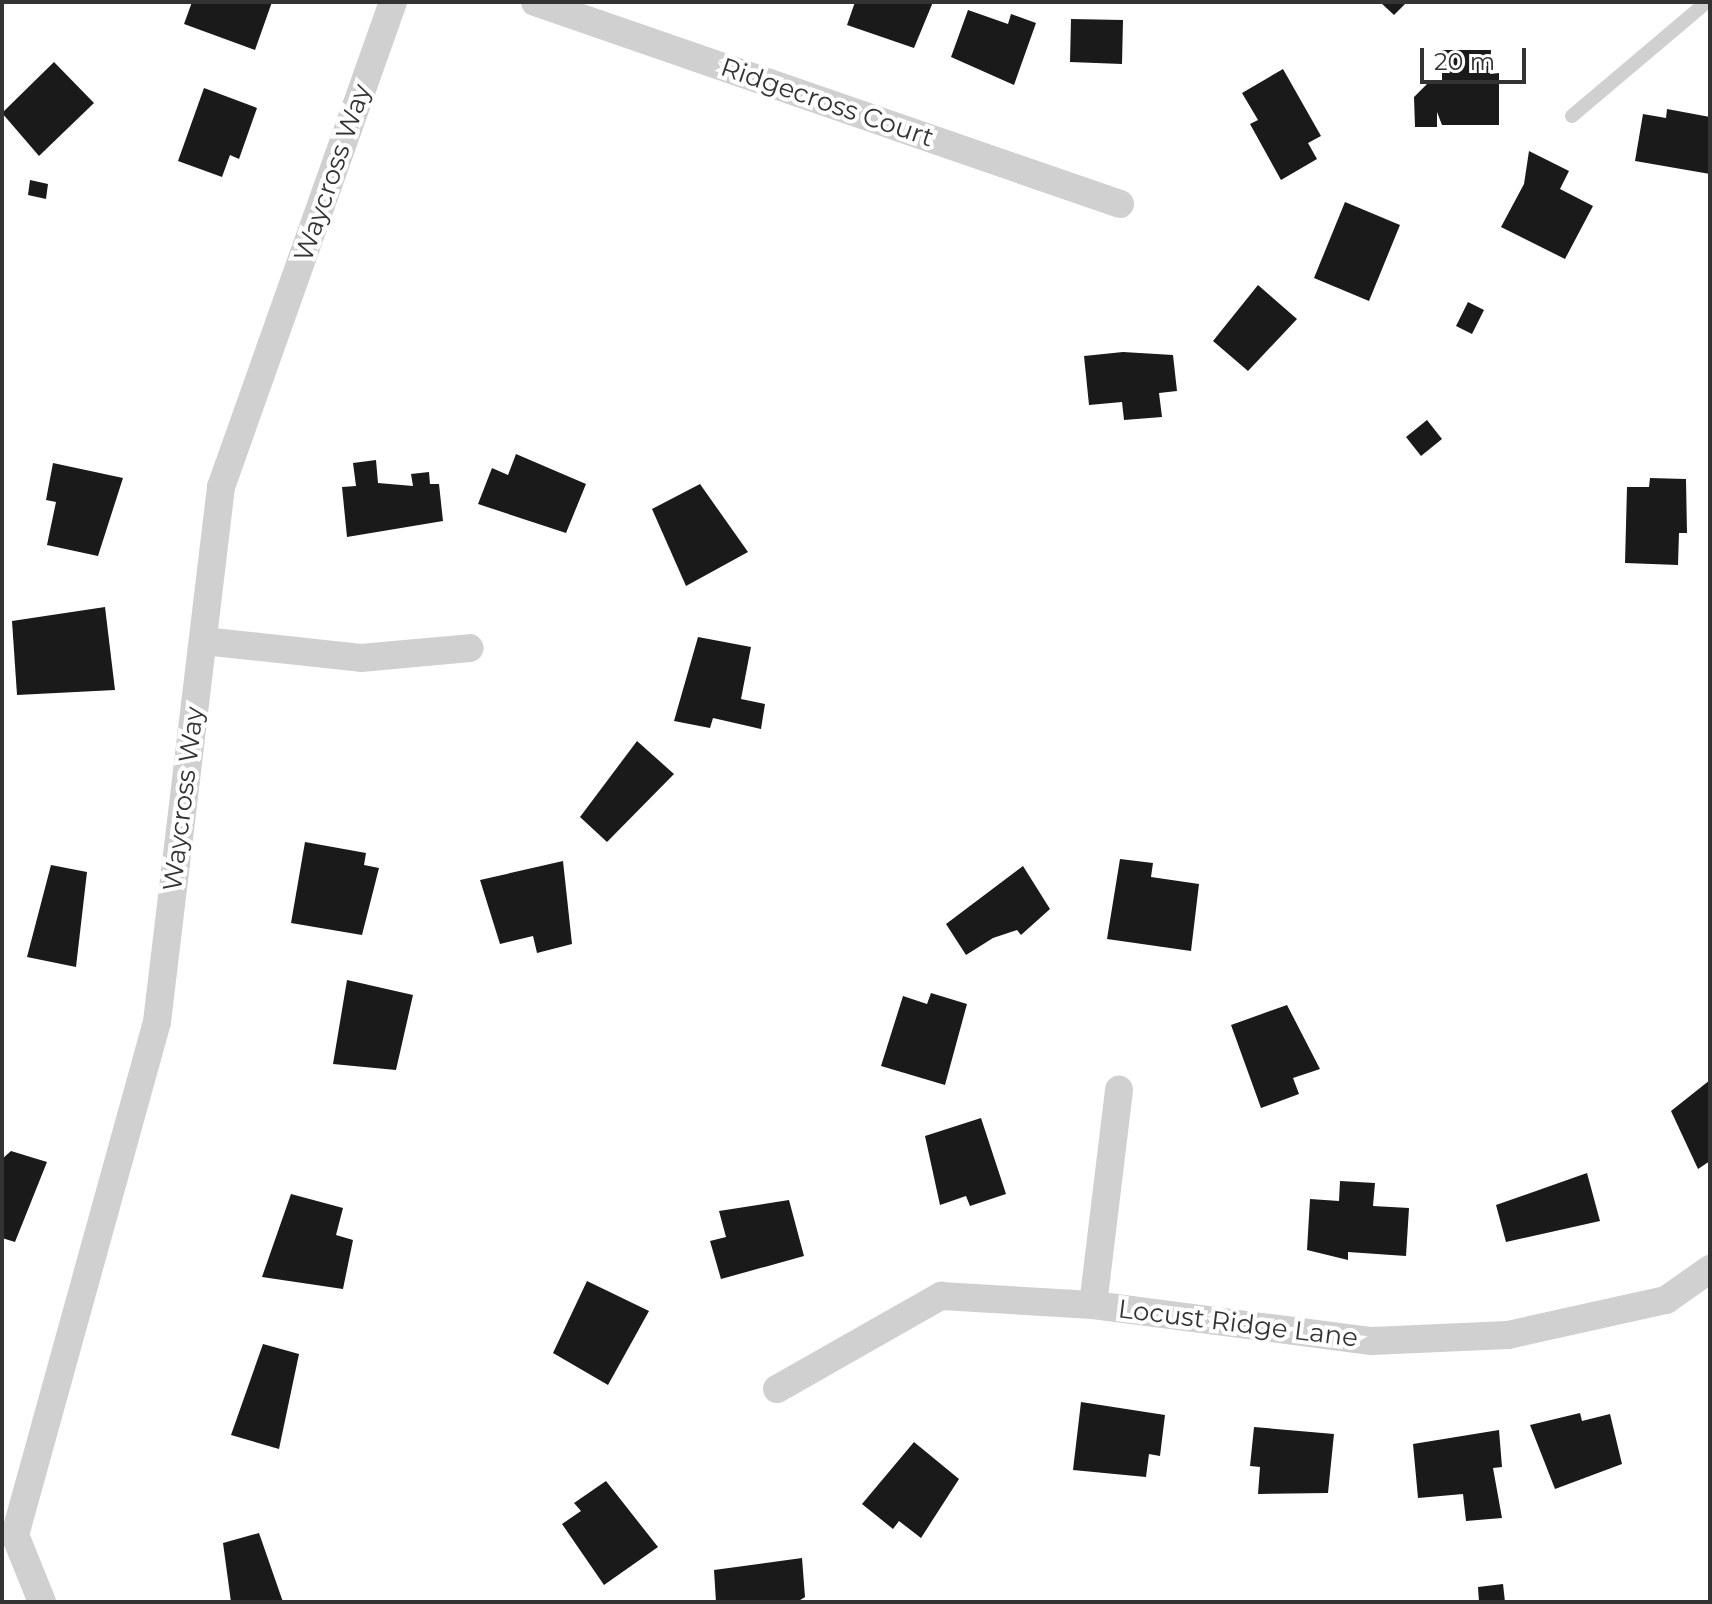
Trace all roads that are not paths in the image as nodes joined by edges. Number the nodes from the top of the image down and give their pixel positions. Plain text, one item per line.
1 (393, 2) edge
2 (535, 2) edge
3 (1707, 2) edge
4 (1572, 116) dead end
5 (1120, 204) dead end
6 (203, 641) junction
7 (470, 648) dead end
8 (1119, 1090) dead end
9 (1710, 1269) edge
10 (1093, 1305) junction
11 (777, 1389) dead end
12 (42, 1602) edge

1 - 6 street, Waycross Way
2 - 5 street, Ridgecross Court
3 - 4 lane
6 - 7 street
6 - 12 street, Waycross Way
8 - 10 street
9 - 10 street, Locust Ridge Lane
10 - 11 street, Locust Ridge Lane

